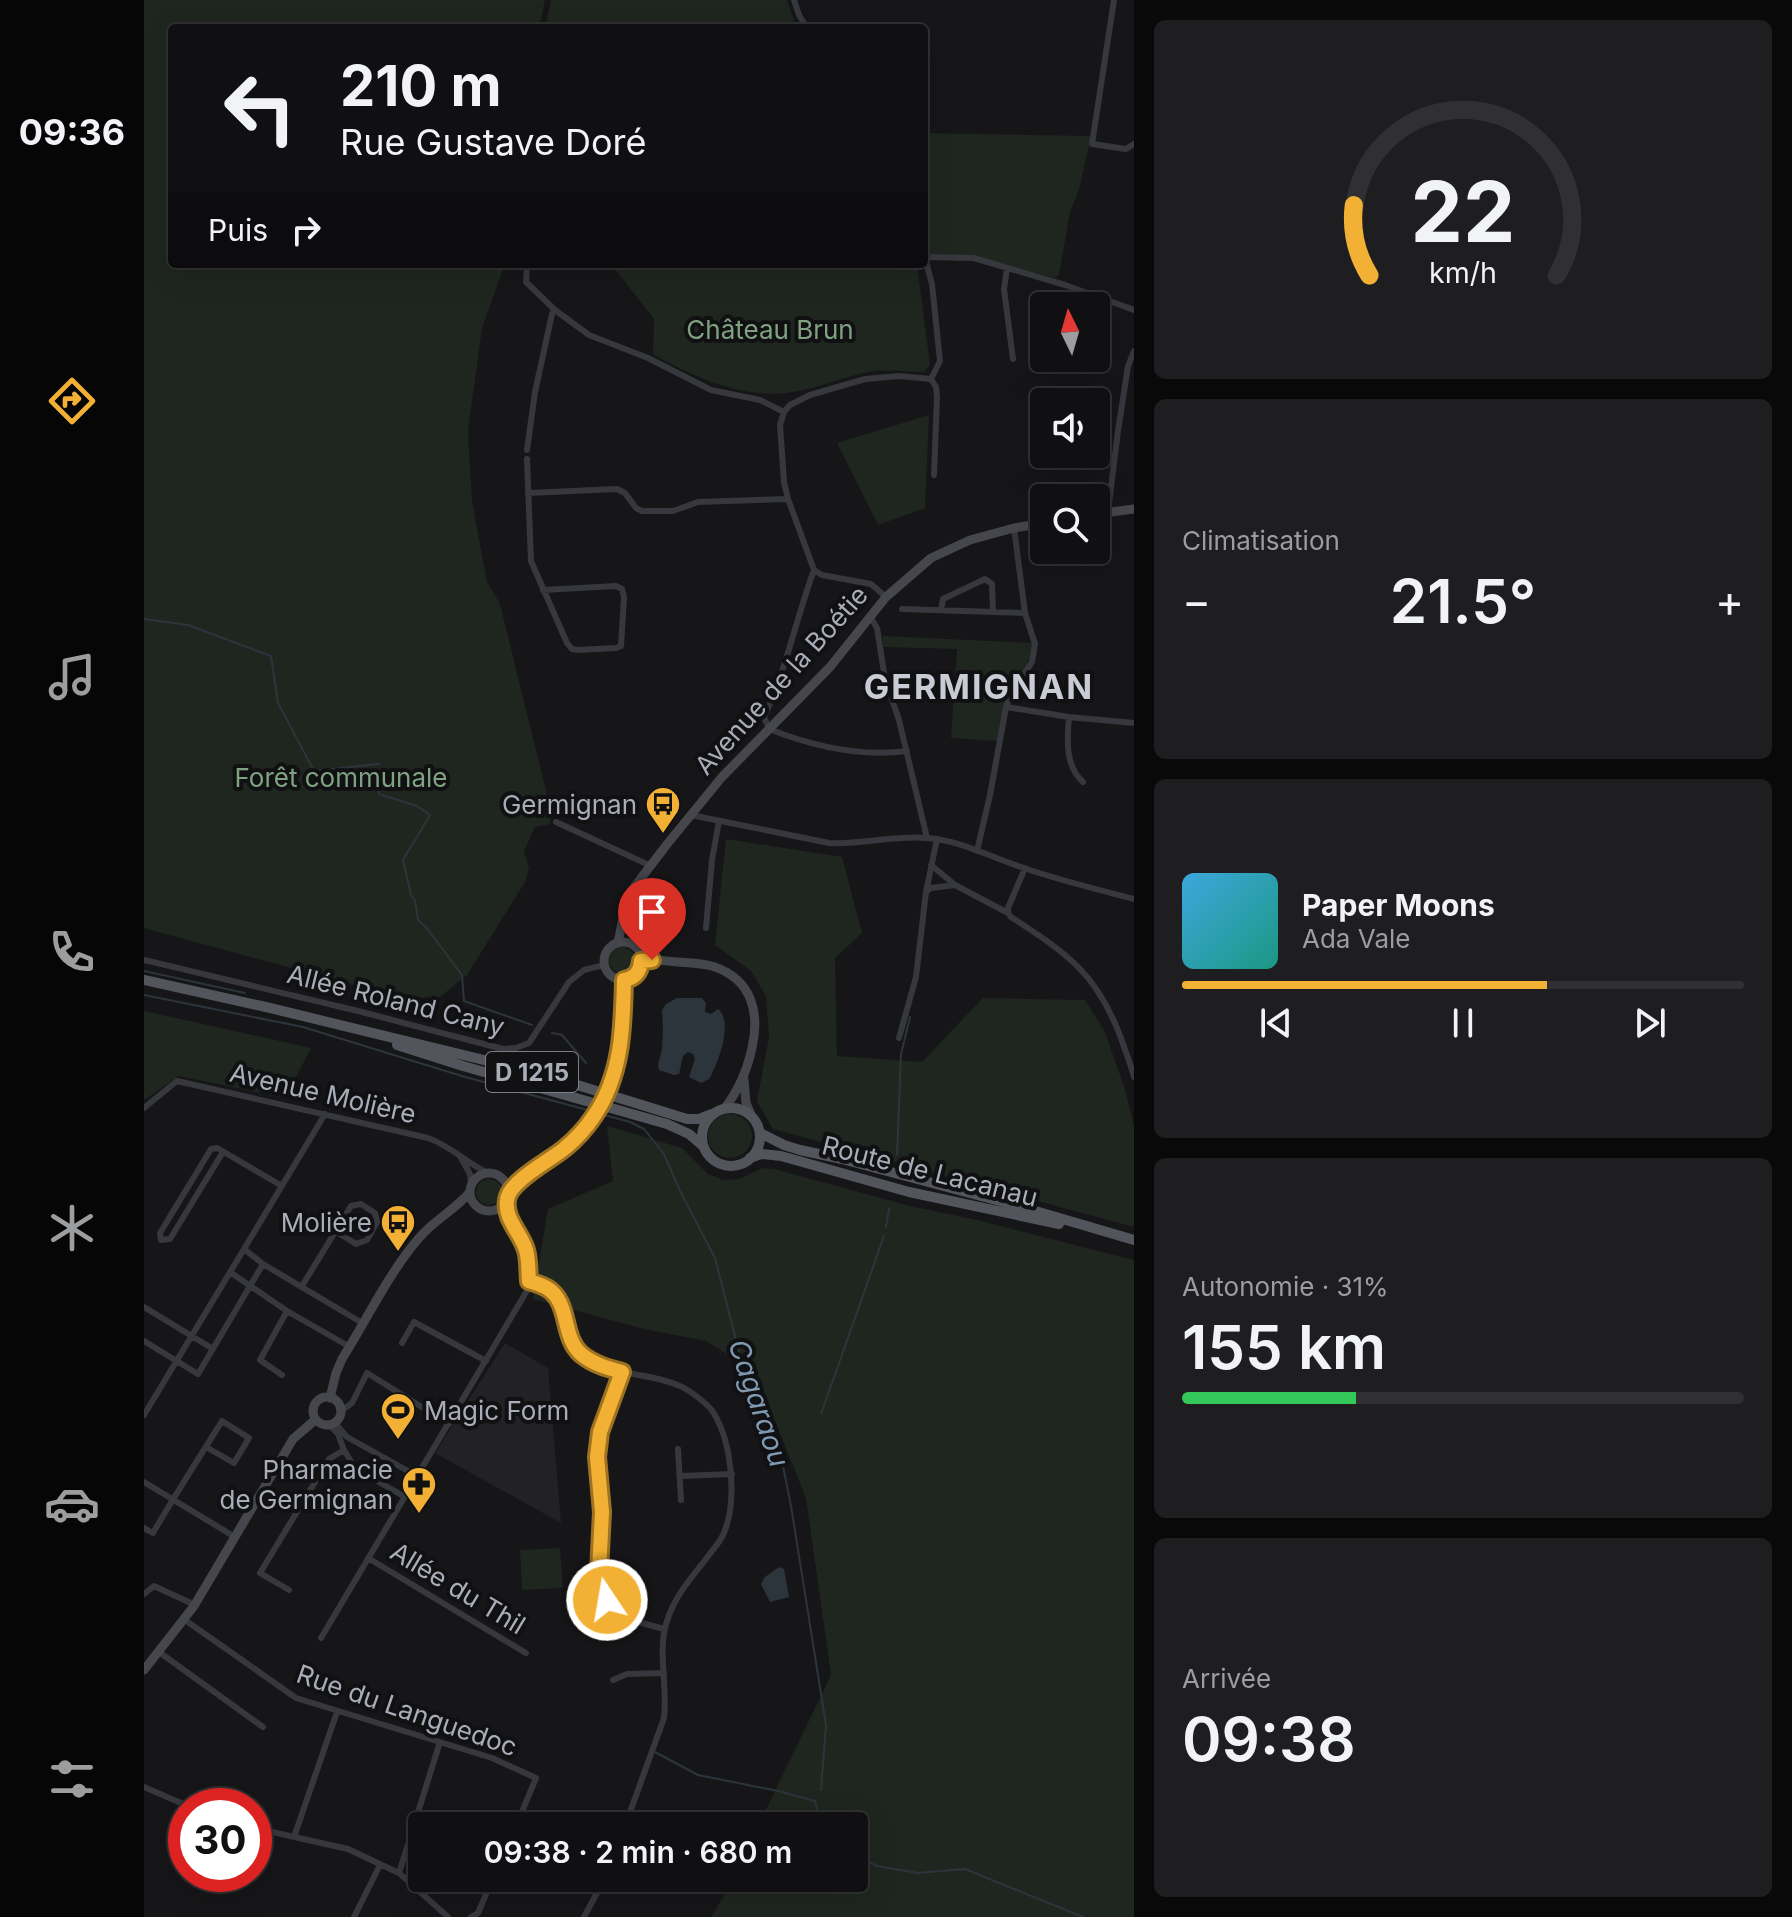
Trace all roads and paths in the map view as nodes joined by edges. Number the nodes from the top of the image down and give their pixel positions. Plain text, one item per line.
1 (794, 0) edge
2 (1114, 0) edge
3 (805, 24) edge
4 (1134, 144) edge
5 (928, 256) edge
6 (527, 268) edge
7 (928, 268) edge
8 (1007, 268) junction
9 (555, 310) junction
10 (1134, 310) edge
11 (1134, 351) edge
12 (1013, 359) dead end
13 (931, 379) junction
14 (784, 412) junction
15 (527, 450) dead end
16 (527, 459) dead end
17 (934, 475) dead end
18 (528, 493) junction
19 (1110, 497) edge
20 (788, 499) junction
21 (1134, 509) edge
22 (1110, 512) edge
23 (1030, 525) edge
24 (1014, 528) junction
25 (814, 570) junction
26 (543, 590) junction
27 (886, 597) junction
28 (902, 609) dead end
29 (941, 610) junction
30 (993, 612) junction
31 (1025, 613) junction
32 (870, 616) junction
33 (1006, 707) junction
34 (1069, 717) junction
35 (1134, 723) edge
36 (769, 729) junction
37 (907, 751) junction
38 (1083, 782) dead end
39 (691, 815) junction
40 (719, 821) junction
41 (556, 822) dead end
42 (927, 838) junction
43 (937, 839) junction
44 (977, 851) junction
45 (931, 865) junction
46 (651, 866) junction
47 (1025, 868) junction
48 (955, 885) junction
49 (926, 892) junction
50 (1134, 899) edge
51 (1008, 913) junction
52 (706, 928) dead end
53 (618, 943) junction
54 (144, 960) edge
55 (641, 961) junction
56 (604, 965) junction
57 (144, 980) edge
58 (624, 980) junction
59 (350, 1029) junction
60 (899, 1038) dead end
61 (1134, 1077) edge
62 (744, 1080) junction
63 (144, 1108) edge
64 (724, 1109) junction
65 (325, 1114) junction
66 (712, 1114) junction
67 (752, 1117) junction
68 (760, 1133) junction
69 (703, 1146) junction
70 (223, 1152) junction
71 (456, 1152) junction
72 (750, 1158) junction
73 (534, 1171) junction
74 (488, 1173) junction
75 (501, 1177) junction
76 (282, 1186) junction
77 (470, 1188) junction
78 (507, 1197) junction
79 (478, 1208) junction
80 (442, 1218) junction
81 (337, 1232) junction
82 (1101, 1232) junction
83 (1134, 1240) edge
84 (244, 1249) junction
85 (263, 1264) junction
86 (230, 1272) junction
87 (529, 1281) junction
88 (302, 1286) junction
89 (251, 1287) junction
90 (144, 1307) edge
91 (287, 1311) junction
92 (364, 1324) junction
93 (191, 1336) junction
94 (144, 1341) edge
95 (402, 1343) dead end
96 (350, 1347) junction
97 (213, 1349) junction
98 (177, 1361) junction
99 (486, 1361) junction
100 (622, 1372) junction
101 (282, 1375) dead end
102 (330, 1398) junction
103 (341, 1411) junction
104 (144, 1415) edge
105 (315, 1420) junction
106 (332, 1424) junction
107 (449, 1424) junction
108 (206, 1447) junction
109 (678, 1449) dead end
110 (344, 1450) junction
111 (732, 1474) junction
112 (417, 1476) junction
113 (680, 1476) junction
114 (144, 1482) edge
115 (405, 1497) junction
116 (173, 1500) junction
117 (681, 1500) dead end
118 (144, 1528) edge
119 (235, 1537) junction
120 (368, 1558) junction
121 (289, 1590) dead end
122 (144, 1594) edge
123 (195, 1605) junction
124 (185, 1620) junction
125 (664, 1629) junction
126 (321, 1638) dead end
127 (159, 1652) junction
128 (526, 1653) dead end
129 (144, 1670) edge
130 (664, 1673) junction
131 (613, 1680) dead end
132 (337, 1712) junction
133 (263, 1727) dead end
134 (440, 1742) junction
135 (144, 1787) edge
136 (168, 1797) edge
137 (522, 1812) edge
138 (630, 1812) edge
139 (272, 1832) edge
140 (294, 1837) junction
141 (380, 1865) junction
142 (399, 1873) junction
143 (487, 1892) edge
144 (597, 1892) edge
145 (354, 1917) edge
146 (448, 1917) edge
147 (471, 1917) edge
148 (584, 1917) edge

1 - 3 street
2 - 4 street
5 - 8 street
6 - 9 street
7 - 13 street
8 - 10 street
8 - 12 street
9 - 14 street
9 - 15 street
11 - 19 street
13 - 14 street
13 - 17 street
14 - 20 street
16 - 18 street
18 - 20 street
18 - 26 street
20 - 25 street
21 - 22 main road
23 - 24 main road, Avenue de la Boétie
24 - 27 main road, Avenue de la Boétie
24 - 31 street
25 - 27 street
25 - 36 street
26 - 26 street
27 - 32 main road, Avenue de la Boétie
28 - 29 street
29 - 30 street
29 - 30 street
30 - 31 street
31 - 33 street
32 - 36 main road, Avenue de la Boétie
32 - 37 street
33 - 34 street
33 - 44 street
34 - 35 street
34 - 38 street
36 - 37 street
36 - 39 main road, Avenue de la Boétie
37 - 42 street
39 - 40 street
39 - 46 main road, Avenue de la Boétie
40 - 42 street
40 - 52 street
41 - 46 street
42 - 43 street
43 - 44 street
43 - 45 street
44 - 47 street
45 - 48 street
45 - 49 street
46 - 53 main road, Avenue de la Boétie
47 - 50 street
47 - 51 street
48 - 49 street
48 - 51 street
49 - 60 street
51 - 61 street
53 - 55 main road
53 - 56 main road
54 - 56 street, Allée Roland Cany
55 - 58 main road
55 - 62 main road
56 - 58 main road
57 - 59 main road, D 1215
58 - 73 main road, bridge
59 - 66 main road, D 1215
59 - 69 main road, D 1215
62 - 64 main road
62 - 67 main road
63 - 65 street, Avenue Molière
64 - 66 main road
64 - 67 main road
65 - 71 street, Avenue Molière
65 - 76 street
66 - 69 main road
67 - 68 main road
68 - 72 main road
68 - 82 main road, Route de Lacanau
69 - 72 main road
70 - 70 street
70 - 76 street
71 - 74 street, Avenue Molière
71 - 77 street
72 - 82 main road, Route de Lacanau
73 - 75 main road
73 - 78 main road
74 - 75 main road
74 - 77 main road
75 - 78 main road
76 - 84 street
77 - 79 main road
77 - 80 main road
78 - 79 main road
78 - 87 street
79 - 80 main road
80 - 92 main road
81 - 81 street
81 - 88 street
82 - 83 main road, Route de Lacanau
84 - 85 street
84 - 86 street
85 - 88 street
85 - 89 street
86 - 89 street
86 - 93 street
87 - 99 street
87 - 100 street
88 - 92 street
89 - 91 street
89 - 97 street
90 - 93 street
91 - 96 street
91 - 101 street
92 - 96 main road
93 - 97 street
93 - 98 street
94 - 98 street
95 - 99 street
96 - 102 main road
97 - 98 street
98 - 104 street
99 - 107 street
100 - 111 street
100 - 125 street
102 - 103 main road
102 - 105 main road
103 - 106 main road
103 - 107 street
105 - 106 main road
105 - 119 main road
106 - 110 street
106 - 112 street
107 - 112 street
108 - 108 street
108 - 116 street
109 - 113 street
110 - 115 street
110 - 121 street
111 - 113 street
111 - 125 street
112 - 115 street
113 - 117 street
114 - 116 street
115 - 120 street
116 - 118 street
116 - 119 street
119 - 123 main road
120 - 126 street
120 - 128 street, Allée du Thil
122 - 123 street
123 - 124 main road
124 - 127 main road
124 - 132 street, Rue du Languedoc
125 - 130 street
127 - 129 main road
127 - 133 street
130 - 131 street
130 - 138 street
132 - 134 street, Rue du Languedoc
132 - 140 street
134 - 137 street, Rue du Languedoc
134 - 142 street
135 - 136 street
139 - 140 street
140 - 141 street
141 - 142 street
141 - 145 street
142 - 146 street
143 - 147 street
144 - 148 street

